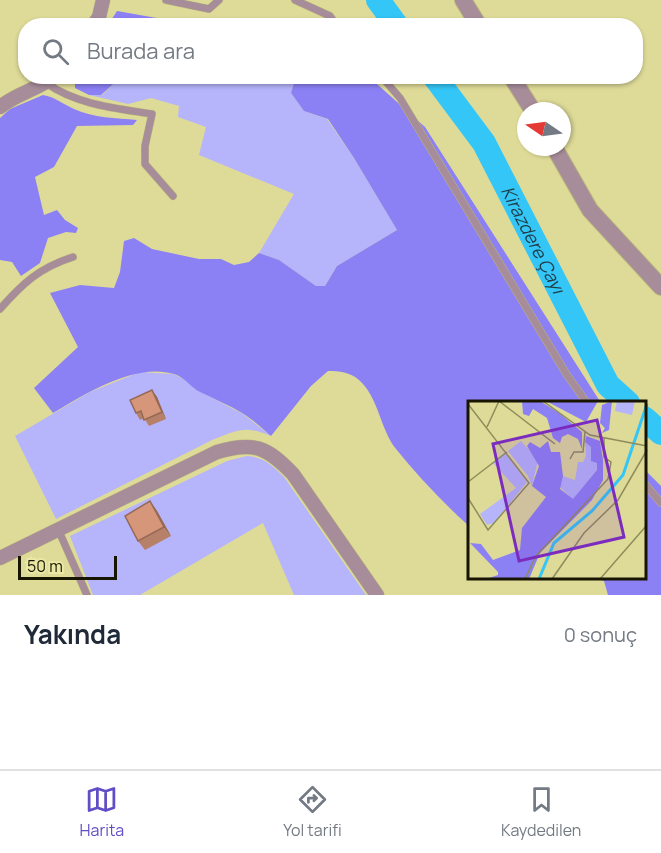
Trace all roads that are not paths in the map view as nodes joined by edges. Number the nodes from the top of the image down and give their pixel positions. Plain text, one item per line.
1 (103, 0) edge
2 (166, 0) edge
3 (219, 0) edge
4 (295, 0) edge
5 (463, 0) edge
6 (98, 18) edge
7 (331, 18) edge
8 (474, 18) edge
9 (42, 84) edge
10 (54, 84) edge
11 (388, 84) edge
12 (517, 84) edge
13 (528, 102) edge
14 (0, 107) edge
15 (559, 156) edge
16 (172, 196) dead end
17 (73, 257) dead end
18 (661, 287) edge
19 (0, 309) edge
20 (586, 401) edge
21 (646, 484) edge
22 (661, 503) edge
23 (58, 529) junction
24 (0, 558) edge
25 (87, 595) edge
26 (377, 595) edge

1 - 6 street
2 - 3 lane
4 - 7 lane
5 - 8 street
9 - 14 street
10 - 16 lane
11 - 20 lane
12 - 13 street
15 - 18 street
17 - 19 lane
21 - 22 lane
23 - 24 street
23 - 25 lane
23 - 26 street

